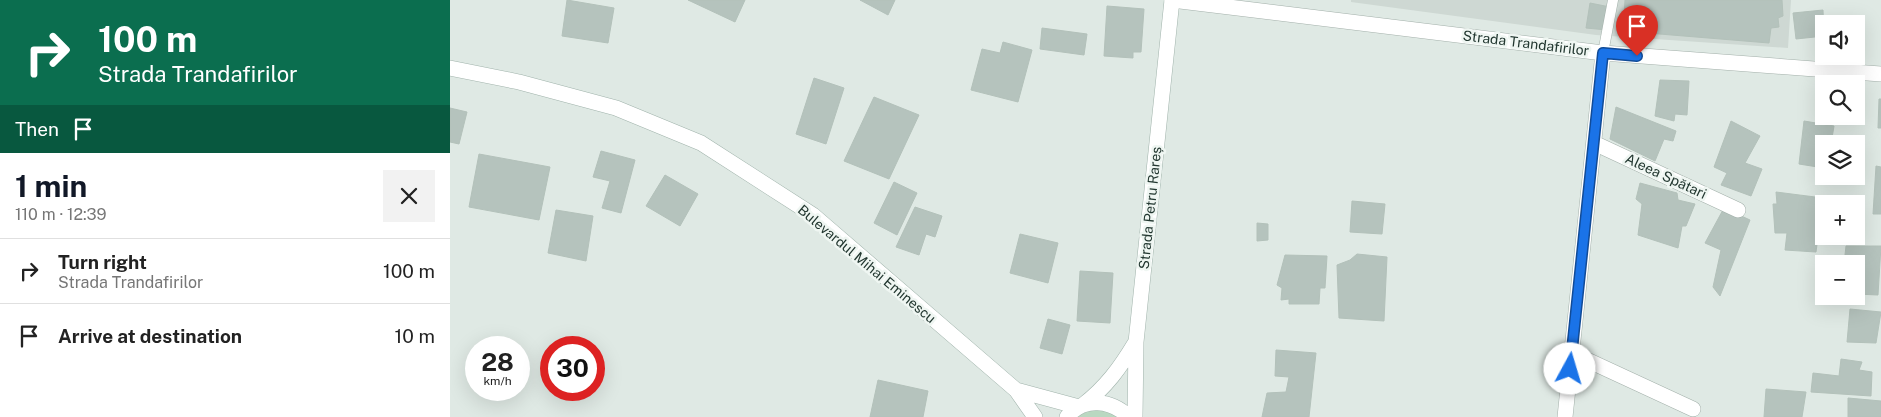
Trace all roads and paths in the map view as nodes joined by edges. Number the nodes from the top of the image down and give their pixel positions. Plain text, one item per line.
1 (1172, 0) edge
2 (1613, 0) edge
3 (1603, 53) junction
4 (450, 68) edge
5 (1881, 74) edge
6 (1594, 143) junction
7 (1738, 210) dead end
8 (1136, 342) junction
9 (1572, 353) junction
10 (1016, 390) junction
11 (1081, 406) junction
12 (1693, 409) dead end
13 (1035, 417) edge
14 (1067, 417) edge
15 (1129, 417) edge
16 (1135, 417) edge
17 (1565, 417) edge

1 - 3 street, Strada Trandafirilor
1 - 8 street, Strada Petru Rareș
2 - 3 lane
3 - 5 street, Strada Trandafirilor
3 - 6 street
4 - 10 street, Bulevardul Mihai Eminescu
6 - 7 street, Aleea Spătari
6 - 9 street
8 - 11 street
8 - 16 street, Strada Petru Rareș
9 - 12 street
9 - 17 street
10 - 11 street
10 - 13 street, Bulevardul Mihai Eminescu
11 - 14 street
11 - 15 street

